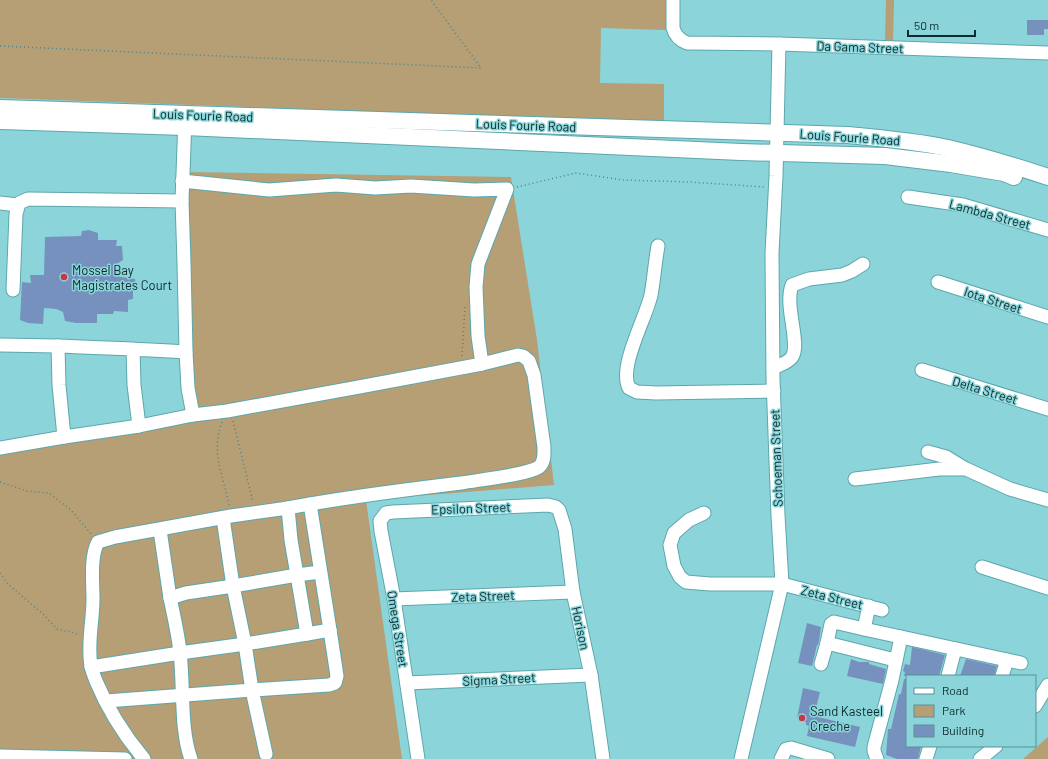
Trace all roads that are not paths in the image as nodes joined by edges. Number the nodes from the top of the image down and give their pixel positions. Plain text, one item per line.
1 (673, 0) edge
2 (778, 44) junction
3 (1048, 53) edge
4 (0, 108) edge
5 (0, 121) edge
6 (185, 121) junction
7 (776, 132) junction
8 (776, 153) junction
9 (1048, 177) edge
10 (182, 181) junction
11 (1048, 188) edge
12 (908, 197) dead end
13 (182, 201) junction
14 (0, 203) edge
15 (17, 205) junction
16 (1048, 230) edge
17 (658, 246) dead end
18 (863, 264) dead end
19 (938, 282) dead end
20 (13, 290) dead end
21 (1048, 317) edge
22 (0, 345) edge
23 (58, 346) junction
24 (133, 349) junction
25 (186, 352) junction
26 (482, 364) junction
27 (773, 368) junction
28 (922, 370) dead end
29 (774, 392) junction
30 (1048, 409) edge
31 (193, 415) junction
32 (139, 426) junction
33 (64, 437) junction
34 (0, 448) edge
35 (928, 452) dead end
36 (966, 469) junction
37 (855, 479) dead end
38 (1048, 500) edge
39 (310, 504) junction
40 (548, 505) joint
41 (288, 508) junction
42 (393, 512) joint
43 (704, 513) dead end
44 (227, 517) junction
45 (160, 530) junction
46 (982, 567) dead end
47 (320, 572) junction
48 (297, 575) junction
49 (782, 584) junction
50 (233, 586) junction
51 (1048, 588) edge
52 (573, 592) junction
53 (170, 598) junction
54 (394, 599) junction
55 (864, 629) junction
56 (330, 630) junction
57 (306, 634) junction
58 (901, 637) junction
59 (827, 643) junction
60 (245, 644) junction
61 (955, 649) junction
62 (180, 652) junction
63 (895, 660) junction
64 (1007, 660) junction
65 (1021, 663) dead end
66 (821, 664) dead end
67 (91, 667) junction
68 (591, 675) junction
69 (948, 675) edge
70 (1002, 675) edge
71 (406, 683) junction
72 (1048, 685) edge
73 (252, 690) junction
74 (183, 696) junction
75 (106, 701) junction
76 (1036, 704) edge
77 (930, 747) edge
78 (995, 747) edge
79 (266, 754) dead end
80 (0, 756) edge
81 (36, 757) edge
82 (417, 757) edge
83 (125, 759) edge
84 (144, 759) edge
85 (191, 759) edge
86 (603, 759) edge
87 (742, 759) edge
88 (781, 759) edge
89 (828, 759) edge
90 (877, 759) edge
91 (926, 759) edge
92 (980, 759) edge

1 - 2 street, Da Gama Street
2 - 3 street, Da Gama Street
2 - 7 street, Schoeman Street
4 - 6 main road, Louis Fourie Road
5 - 6 main road, Louis Fourie Road
6 - 7 main road, Louis Fourie Road
6 - 8 main road, Louis Fourie Road
6 - 10 street
7 - 8 street, Schoeman Street
7 - 9 main road, Louis Fourie Road
8 - 11 main road, Louis Fourie Road
8 - 27 street, Schoeman Street
10 - 13 street
10 - 26 street
12 - 16 street, Lambda Street
13 - 15 street
13 - 25 street
14 - 15 street
15 - 20 street
17 - 29 street
18 - 27 street
19 - 21 street, Iota Street
22 - 23 street
23 - 24 street
23 - 33 street
24 - 25 street
24 - 32 street
25 - 31 street
26 - 31 street
26 - 39 street
27 - 29 street, Schoeman Street
28 - 30 street, Delta Street
29 - 49 street, Schoeman Street
31 - 32 street
32 - 33 street
33 - 34 street
35 - 36 street
36 - 37 street
36 - 38 street
39 - 41 street
39 - 47 street
40 - 42 street, Epsilon Street
40 - 52 street, Horison
41 - 44 street
41 - 48 street
42 - 54 street, Omega Street
43 - 49 street, Zeta Street
44 - 45 street
44 - 50 street
45 - 53 street
45 - 67 street
46 - 51 street
47 - 48 street
47 - 56 street
48 - 50 street
48 - 57 street
49 - 55 street, Zeta Street
49 - 87 street, Schoeman Street
50 - 53 street
50 - 60 street
52 - 54 street, Zeta Street
52 - 68 street, Horison
53 - 62 street
54 - 71 street, Omega Street
55 - 58 street
55 - 59 street
56 - 57 street
56 - 73 street
57 - 60 street
58 - 61 street
58 - 63 street
59 - 63 street
59 - 66 street
60 - 62 street
60 - 73 street
61 - 64 street
61 - 69 street
62 - 67 street
62 - 74 street
63 - 90 street
64 - 65 street
64 - 70 street
67 - 75 street
68 - 71 street, Sigma Street
68 - 86 street, Horison
71 - 82 street, Omega Street
72 - 76 street
73 - 74 street
73 - 79 street
74 - 75 street
74 - 85 street
75 - 84 street
77 - 91 street
78 - 92 street
80 - 81 street
81 - 83 street
88 - 89 street

